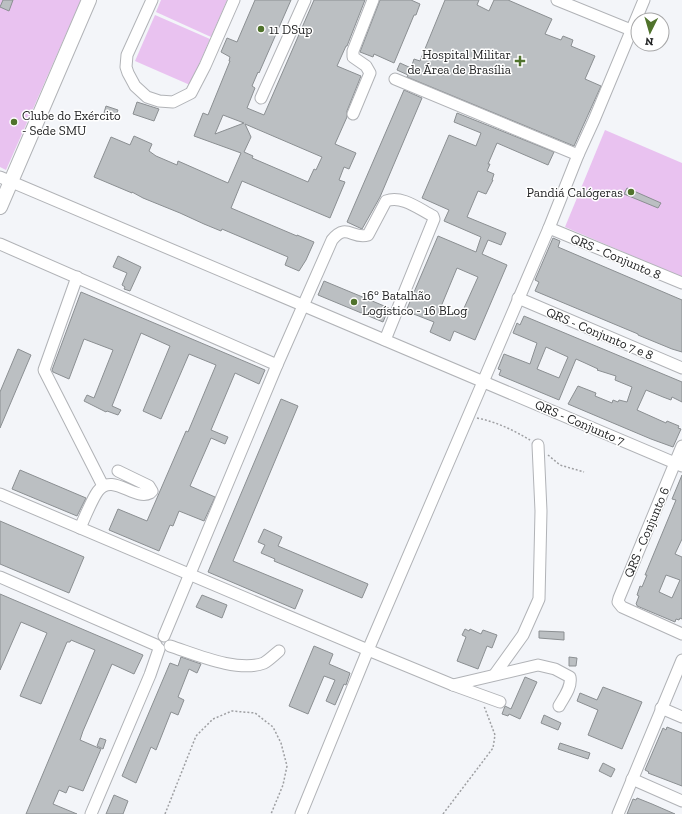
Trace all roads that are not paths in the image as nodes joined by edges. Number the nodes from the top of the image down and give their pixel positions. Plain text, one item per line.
1 (90, 0) edge
2 (152, 0) edge
3 (234, 0) edge
4 (305, 0) edge
5 (374, 0) edge
6 (557, 0) edge
7 (644, 0) edge
8 (639, 12) edge
9 (630, 30) edge
10 (630, 32) edge
11 (396, 79) dead end
12 (261, 98) dead end
13 (353, 114) dead end
14 (578, 155) junction
15 (5, 179) edge
16 (0, 207) edge
17 (550, 228) junction
18 (0, 244) edge
19 (76, 277) junction
20 (682, 283) edge
21 (518, 298) junction
22 (303, 305) junction
23 (385, 340) junction
24 (278, 365) junction
25 (682, 368) edge
26 (484, 382) junction
27 (538, 445) road end
28 (682, 446) edge
29 (678, 464) edge
30 (118, 471) dead end
31 (103, 486) junction
32 (0, 494) edge
33 (80, 528) junction
34 (189, 574) junction
35 (0, 577) edge
36 (682, 634) edge
37 (167, 641) junction
38 (157, 647) junction
39 (368, 650) junction
40 (279, 651) dead end
41 (682, 660) edge
42 (495, 674) junction
43 (453, 685) junction
44 (500, 702) dead end
45 (559, 706) dead end
46 (661, 708) junction
47 (682, 717) edge
48 (632, 779) junction
49 (682, 800) edge
50 (91, 814) edge
51 (301, 814) edge
52 (618, 814) edge

1 - 15 main road
2 - 3 street
4 - 12 street
5 - 13 street
6 - 9 street
7 - 8 street
10 - 14 street
11 - 14 street
14 - 17 street
15 - 16 main road
15 - 22 street, QRS - Conjunto 7
17 - 20 street, QRS - Conjunto 8
17 - 21 street
18 - 19 street
19 - 24 street
19 - 31 street
21 - 25 street, QRS - Conjunto 7 e 8
21 - 26 street
22 - 23 street, QRS - Conjunto 7
22 - 23 street
22 - 24 street
23 - 26 street, QRS - Conjunto 7
24 - 34 street
26 - 29 street, QRS - Conjunto 7
26 - 39 street
27 - 42 street
28 - 29 street, QRS - Conjunto 6
29 - 36 street, QRS - Conjunto 6
30 - 31 street
31 - 33 street
32 - 33 street
33 - 34 street
34 - 37 street
34 - 39 street
35 - 38 street
37 - 38 street
37 - 40 street
38 - 50 street
39 - 43 street
39 - 51 street
41 - 46 street
42 - 43 street
42 - 45 street
43 - 44 street
46 - 47 street
46 - 48 street
48 - 49 street
48 - 52 street

